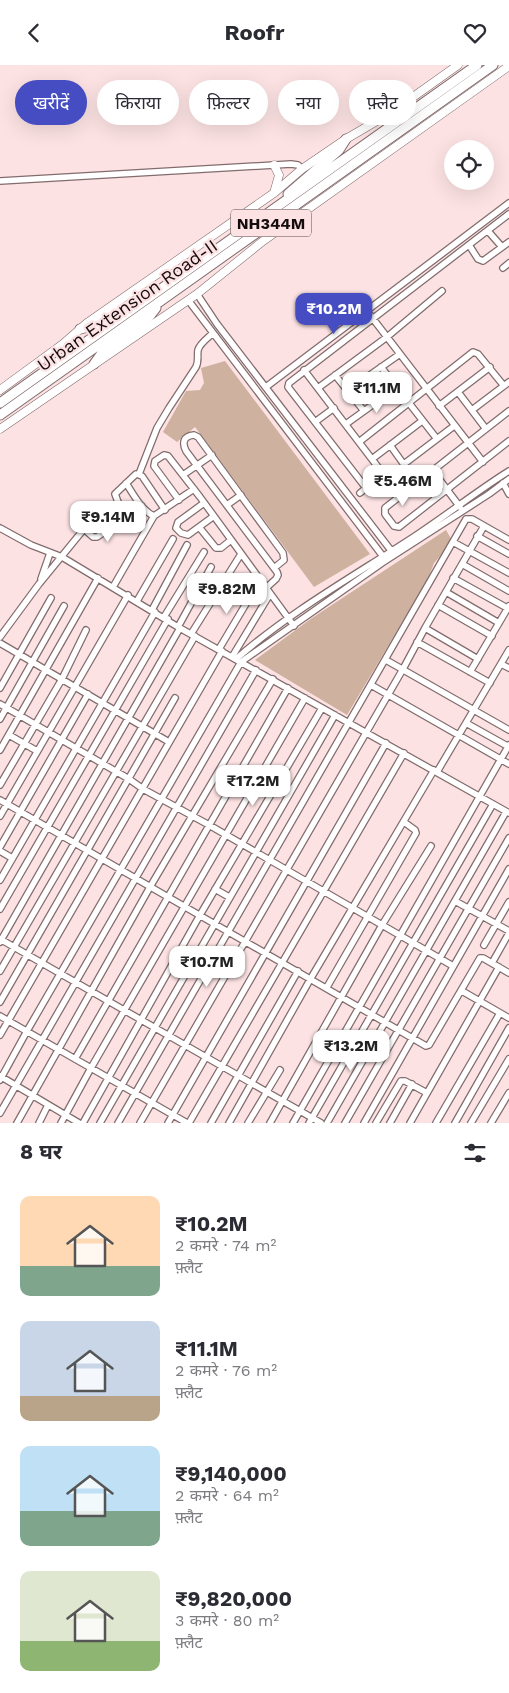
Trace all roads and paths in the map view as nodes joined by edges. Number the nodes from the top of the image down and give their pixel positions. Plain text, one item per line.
1 (458, 65) edge
2 (477, 65) edge
3 (493, 65) edge
4 (509, 67) edge
5 (346, 139) junction
6 (274, 165) junction
7 (302, 169) junction
8 (0, 181) edge
9 (274, 193) junction
10 (509, 203) edge
11 (279, 206) junction
12 (509, 214) edge
13 (488, 231) junction
14 (509, 242) edge
15 (469, 245) junction
16 (502, 247) junction
17 (436, 259) junction
18 (509, 263) edge
19 (442, 266) junction
20 (502, 268) dead end
21 (442, 291) dead end
22 (196, 294) junction
23 (159, 297) junction
24 (188, 300) junction
25 (367, 311) junction
26 (373, 319) junction
27 (80, 329) junction
28 (212, 333) junction
29 (387, 337) junction
30 (400, 354) junction
31 (94, 364) junction
32 (381, 367) junction
33 (490, 367) junction
34 (304, 370) junction
35 (335, 375) junction
36 (507, 384) edge
37 (266, 387) junction
38 (396, 387) junction
39 (318, 388) junction
40 (426, 389) junction
41 (0, 390) edge
42 (348, 391) junction
43 (458, 392) junction
44 (0, 403) edge
45 (408, 403) junction
46 (439, 406) junction
47 (334, 408) junction
48 (472, 410) junction
49 (364, 411) junction
50 (509, 411) edge
51 (0, 415) edge
52 (422, 421) junction
53 (315, 422) junction
54 (346, 424) junction
55 (454, 426) junction
56 (0, 429) edge
57 (486, 429) junction
58 (437, 439) junction
59 (509, 441) edge
60 (359, 442) junction
61 (468, 443) junction
62 (390, 445) junction
63 (212, 455) junction
64 (372, 459) junction
65 (483, 462) junction
66 (404, 464) junction
67 (197, 465) junction
68 (433, 471) junction
69 (509, 471) edge
70 (139, 474) junction
71 (383, 474) junction
72 (183, 475) junction
73 (509, 479) edge
74 (126, 483) junction
75 (417, 483) junction
76 (503, 483) junction
77 (366, 488) junction
78 (194, 489) junction
79 (447, 489) junction
80 (360, 493) dead end
81 (509, 494) edge
82 (242, 495) junction
83 (400, 496) junction
84 (179, 500) junction
85 (118, 502) junction
86 (204, 503) junction
87 (227, 505) junction
88 (142, 506) junction
89 (461, 508) junction
90 (165, 510) junction
91 (128, 515) junction
92 (154, 516) junction
93 (214, 516) junction
94 (466, 519) junction
95 (484, 526) junction
96 (199, 527) junction
97 (0, 528) edge
98 (84, 529) junction
99 (477, 537) junction
100 (173, 539) dead end
101 (231, 540) junction
102 (509, 540) edge
103 (454, 542) junction
104 (187, 545) dead end
105 (469, 551) junction
106 (204, 552) dead end
107 (50, 553) junction
108 (393, 553) junction
109 (241, 554) junction
110 (509, 554) edge
111 (62, 557) junction
112 (384, 559) junction
113 (462, 564) junction
114 (211, 567) dead end
115 (274, 568) junction
116 (509, 573) edge
117 (98, 578) junction
118 (453, 578) junction
119 (39, 584) junction
120 (113, 587) junction
121 (266, 588) junction
122 (253, 591) dead end
123 (509, 591) edge
124 (446, 592) junction
125 (270, 594) junction
126 (128, 595) junction
127 (51, 598) dead end
128 (137, 601) junction
129 (438, 605) junction
130 (64, 606) dead end
131 (508, 608) edge
132 (153, 611) junction
133 (166, 618) junction
134 (288, 618) junction
135 (499, 623) junction
136 (294, 625) junction
137 (179, 627) junction
138 (425, 628) junction
139 (86, 630) dead end
140 (193, 635) junction
141 (492, 635) junction
142 (0, 637) edge
143 (0, 643) edge
144 (417, 643) junction
145 (220, 650) junction
146 (509, 651) edge
147 (19, 654) junction
148 (478, 659) junction
149 (236, 660) junction
150 (386, 660) junction
151 (32, 662) junction
152 (501, 664) junction
153 (509, 668) edge
154 (403, 669) junction
155 (46, 670) junction
156 (256, 670) junction
157 (470, 672) junction
158 (62, 679) junction
159 (273, 679) junction
160 (490, 683) junction
161 (371, 685) junction
162 (0, 688) edge
163 (74, 688) junction
164 (288, 688) junction
165 (88, 694) junction
166 (388, 695) junction
167 (175, 698) dead end
168 (305, 698) junction
169 (102, 703) junction
170 (0, 704) edge
171 (322, 707) junction
172 (6, 708) junction
173 (474, 709) junction
174 (115, 710) junction
175 (335, 715) junction
176 (20, 716) junction
177 (128, 718) junction
178 (0, 719) edge
179 (349, 722) junction
180 (466, 723) junction
181 (35, 725) junction
182 (141, 725) junction
183 (509, 730) edge
184 (366, 731) junction
185 (49, 732) junction
186 (155, 733) junction
187 (8, 735) junction
188 (459, 735) junction
189 (62, 740) junction
190 (169, 742) junction
191 (386, 743) junction
192 (24, 744) junction
193 (509, 746) edge
194 (76, 748) junction
195 (0, 750) edge
196 (37, 751) junction
197 (404, 753) junction
198 (89, 755) junction
199 (501, 759) junction
200 (102, 763) junction
201 (509, 764) edge
202 (116, 771) junction
203 (435, 771) junction
204 (129, 779) junction
205 (0, 785) edge
206 (143, 789) junction
207 (479, 796) junction
208 (162, 799) junction
209 (0, 800) edge
210 (493, 804) junction
211 (6, 805) junction
212 (176, 807) junction
213 (20, 812) junction
214 (508, 812) edge
215 (0, 816) edge
216 (193, 816) junction
217 (34, 820) junction
218 (404, 822) junction
219 (209, 825) junction
220 (47, 828) junction
221 (60, 835) junction
222 (225, 835) junction
223 (509, 838) edge
224 (74, 843) junction
225 (242, 844) junction
226 (430, 846) dead end
227 (0, 847) edge
228 (0, 851) edge
229 (88, 851) junction
230 (255, 852) junction
231 (12, 858) junction
232 (102, 859) junction
233 (270, 860) junction
234 (122, 869) junction
235 (286, 869) junction
236 (509, 869) edge
237 (135, 877) junction
238 (0, 879) edge
239 (305, 881) junction
240 (150, 887) junction
241 (215, 889) junction
242 (324, 891) junction
243 (167, 896) junction
244 (229, 897) junction
245 (455, 901) junction
246 (509, 902) edge
247 (184, 906) junction
248 (353, 908) junction
249 (0, 909) edge
250 (469, 909) junction
251 (200, 915) junction
252 (482, 916) junction
253 (367, 917) junction
254 (214, 923) junction
255 (496, 924) junction
256 (382, 925) junction
257 (228, 930) junction
258 (509, 932) edge
259 (400, 935) junction
260 (0, 940) edge
261 (245, 940) junction
262 (414, 943) junction
263 (484, 945) dead end
264 (14, 947) junction
265 (427, 951) junction
266 (264, 952) junction
267 (28, 955) junction
268 (440, 958) junction
269 (282, 962) junction
270 (42, 963) junction
271 (492, 963) junction
272 (453, 966) junction
273 (499, 967) junction
274 (508, 970) edge
275 (0, 971) edge
276 (298, 971) junction
277 (61, 974) junction
278 (311, 979) junction
279 (75, 982) junction
280 (327, 987) junction
281 (91, 991) junction
282 (462, 991) junction
283 (342, 997) junction
284 (108, 1001) junction
285 (480, 1001) junction
286 (0, 1002) edge
287 (359, 1007) junction
288 (124, 1011) junction
289 (500, 1013) junction
290 (373, 1015) junction
291 (0, 1016) edge
292 (509, 1018) edge
293 (141, 1019) junction
294 (8, 1021) junction
295 (385, 1022) junction
296 (155, 1028) junction
297 (509, 1028) edge
298 (399, 1030) junction
299 (27, 1031) junction
300 (0, 1035) edge
301 (169, 1036) junction
302 (412, 1037) junction
303 (42, 1040) junction
304 (186, 1045) junction
305 (59, 1049) junction
306 (205, 1056) junction
307 (75, 1059) junction
308 (509, 1059) edge
309 (222, 1066) junction
310 (91, 1068) junction
311 (280, 1070) dead end
312 (239, 1075) junction
313 (107, 1077) junction
314 (0, 1078) edge
315 (252, 1083) junction
316 (412, 1084) junction
317 (121, 1085) junction
318 (16, 1086) junction
319 (267, 1091) junction
320 (136, 1093) junction
321 (427, 1093) junction
322 (509, 1093) edge
323 (33, 1095) junction
324 (283, 1101) junction
325 (151, 1103) junction
326 (48, 1105) junction
327 (299, 1111) junction
328 (0, 1113) edge
329 (65, 1115) junction
330 (172, 1115) junction
331 (311, 1121) edge
332 (17, 1123) edge
333 (38, 1123) edge
334 (61, 1123) edge
335 (81, 1123) edge
336 (100, 1123) edge
337 (118, 1123) edge
338 (140, 1123) edge
339 (168, 1123) edge
340 (188, 1123) edge
341 (211, 1123) edge
342 (229, 1123) edge
343 (248, 1123) edge
344 (270, 1123) edge
345 (293, 1123) edge
346 (321, 1123) edge
347 (328, 1123) edge
348 (345, 1123) edge
349 (364, 1123) edge
350 (376, 1123) edge
351 (390, 1123) edge
352 (410, 1123) edge
353 (436, 1123) edge
354 (455, 1123) edge
355 (471, 1123) edge
356 (491, 1123) edge

1 - 5 main road
2 - 11 highway, Urban Extension Road-II / NH344M
3 - 23 highway, Urban Extension Road-II / NH344M
4 - 22 main road
5 - 7 main road
5 - 11 highway
6 - 7 street
6 - 8 street
6 - 9 main road
7 - 9 main road
9 - 27 main road
10 - 17 street
11 - 23 highway, Urban Extension Road-II / NH344M
12 - 13 street
13 - 15 street
13 - 16 street
14 - 16 street
15 - 16 street
15 - 19 street
17 - 19 street
17 - 25 street
18 - 20 street
19 - 26 street
21 - 29 street
22 - 24 main road
22 - 37 street
23 - 27 highway
23 - 31 highway
23 - 44 highway, Urban Extension Road-II / NH344M
23 - 51 highway, Urban Extension Road-II / NH344M
24 - 28 street
24 - 31 main road
25 - 26 street
25 - 37 street
26 - 29 street
26 - 34 street
27 - 41 main road
28 - 70 street
28 - 112 street
29 - 30 street
29 - 35 street
30 - 32 street
30 - 40 street
31 - 56 main road
32 - 38 street
32 - 42 street
33 - 36 street
33 - 40 street
33 - 43 street
34 - 39 street
34 - 53 street
35 - 39 street
35 - 42 street
36 - 48 street
37 - 108 street
38 - 45 street
38 - 49 street
39 - 47 street
40 - 45 street
40 - 46 street
42 - 49 street
43 - 46 street
43 - 48 street
45 - 52 street
45 - 60 street
46 - 55 street
47 - 53 street
47 - 54 street
48 - 57 street
49 - 54 street
50 - 57 street
52 - 58 street
52 - 62 street
53 - 77 street
54 - 60 street
55 - 58 street
55 - 61 street
57 - 61 street
58 - 66 street
59 - 65 street
60 - 64 street
61 - 65 street
61 - 68 street
62 - 64 street
62 - 66 street
63 - 67 street
63 - 67 street
63 - 82 street
64 - 71 street
65 - 79 street
66 - 75 street
67 - 72 street
67 - 87 street
68 - 75 street
68 - 79 street
69 - 89 street
70 - 74 street
70 - 90 street
71 - 77 street
71 - 83 street
72 - 78 street
72 - 84 street
73 - 76 street
74 - 85 street
74 - 88 street
75 - 83 street
76 - 81 street
76 - 89 street
77 - 80 street
78 - 84 street
78 - 86 street
79 - 83 street
79 - 89 street
82 - 87 street
82 - 115 street
84 - 90 street
85 - 91 street
85 - 98 street
86 - 93 street
86 - 96 street
87 - 115 street
88 - 91 street
88 - 92 street
89 - 94 street
89 - 108 street
90 - 92 street
91 - 98 street
92 - 120 street
93 - 96 street
93 - 101 street
94 - 95 street
94 - 103 street
95 - 99 street
95 - 102 street
96 - 101 street
97 - 107 street
98 - 111 street
99 - 105 street
99 - 110 street
100 - 128 street
101 - 109 street
103 - 105 street
103 - 150 street
104 - 132 street
105 - 113 street
105 - 116 street
106 - 133 street
107 - 111 street
107 - 119 street
108 - 112 street
109 - 121 street
109 - 140 street
111 - 117 street
111 - 119 street
112 - 134 street
112 - 136 street
113 - 118 street
113 - 123 street
114 - 137 street
115 - 121 street
117 - 120 street
117 - 155 street
118 - 124 street
118 - 131 street
119 - 142 street
120 - 126 street
121 - 125 street
122 - 145 street
124 - 129 street
124 - 135 street
125 - 134 street
125 - 149 street
126 - 128 street
126 - 163 street
127 - 147 street
128 - 132 street
129 - 138 street
129 - 141 street
130 - 151 street
131 - 135 street
132 - 133 street
132 - 169 street
133 - 137 street
133 - 174 street
134 - 136 street
134 - 149 street
135 - 141 street
136 - 149 street
137 - 140 street
137 - 177 street
138 - 144 street
138 - 148 street
139 - 158 street
140 - 145 street
140 - 182 street
141 - 148 street
143 - 147 street
144 - 154 street
144 - 157 street
145 - 149 street
145 - 190 street
146 - 152 street
147 - 151 street
147 - 162 street
148 - 157 street
149 - 156 street
149 - 208 street
150 - 154 street
150 - 161 street
151 - 155 street
151 - 172 street
152 - 153 street
152 - 160 street
154 - 166 street
154 - 173 street
155 - 158 street
155 - 176 street
156 - 159 street
156 - 212 street
157 - 160 street
158 - 163 street
158 - 181 street
159 - 164 street
159 - 216 street
160 - 173 street
161 - 166 street
161 - 179 street
163 - 165 street
163 - 185 street
164 - 168 street
164 - 219 street
165 - 169 street
165 - 189 street
166 - 184 street
166 - 188 street
167 - 186 street
168 - 171 street
168 - 222 street
169 - 174 street
169 - 194 street
170 - 172 street
171 - 175 street
171 - 225 street
172 - 176 street
172 - 178 street
173 - 180 street
173 - 183 street
174 - 177 street
174 - 198 street
175 - 179 street
175 - 230 street
176 - 181 street
176 - 187 street
177 - 182 street
177 - 200 street
179 - 184 street
179 - 233 street
180 - 188 street
180 - 193 street
181 - 185 street
181 - 192 street
182 - 186 street
182 - 202 street
184 - 191 street
184 - 235 street
185 - 189 street
185 - 196 street
186 - 190 street
186 - 204 street
187 - 192 street
187 - 195 street
188 - 199 street
188 - 203 street
189 - 194 street
189 - 213 street
190 - 206 street
191 - 197 street
191 - 239 street
192 - 196 street
192 - 205 street
193 - 199 street
194 - 198 street
194 - 217 street
196 - 211 street
197 - 203 street
197 - 242 street
198 - 200 street
198 - 220 street
199 - 201 street
199 - 207 street
200 - 202 street
200 - 221 street
202 - 204 street
202 - 224 street
203 - 207 street
203 - 218 street
204 - 206 street
204 - 229 street
206 - 208 street
206 - 232 street
207 - 210 street
207 - 259 street
208 - 212 street
208 - 234 street
209 - 211 street
210 - 214 street
210 - 262 street
211 - 213 street
211 - 215 street
212 - 216 street
212 - 237 street
213 - 217 street
213 - 227 street
214 - 245 street
216 - 219 street
216 - 240 street
217 - 220 street
217 - 231 street
218 - 248 street
218 - 253 street
219 - 222 street
219 - 243 street
220 - 221 street
220 - 249 street
221 - 224 street
221 - 260 street
222 - 225 street
222 - 247 street
223 - 250 street
224 - 229 street
224 - 264 street
225 - 230 street
225 - 241 street
226 - 256 street
228 - 231 street
229 - 232 street
229 - 267 street
230 - 233 street
230 - 244 street
231 - 238 street
232 - 234 street
232 - 270 street
233 - 235 street
233 - 257 street
234 - 237 street
234 - 277 street
235 - 239 street
235 - 261 street
236 - 252 street
237 - 240 street
237 - 279 street
239 - 242 street
239 - 266 street
240 - 243 street
240 - 281 street
241 - 244 street
241 - 251 street
242 - 248 street
242 - 269 street
243 - 247 street
243 - 284 street
244 - 254 street
245 - 250 street
245 - 265 street
246 - 255 street
247 - 251 street
247 - 288 street
248 - 253 street
248 - 278 street
250 - 252 street
250 - 268 street
251 - 254 street
251 - 293 street
252 - 255 street
252 - 272 street
253 - 256 street
253 - 280 street
254 - 257 street
254 - 296 street
255 - 258 street
255 - 263 street
256 - 259 street
256 - 283 street
257 - 261 street
257 - 301 street
258 - 271 street
259 - 262 street
259 - 287 street
260 - 264 street
261 - 266 street
261 - 304 street
262 - 265 street
262 - 290 street
264 - 267 street
264 - 275 street
265 - 268 street
265 - 295 street
266 - 269 street
266 - 306 street
267 - 270 street
267 - 286 street
268 - 272 street
268 - 298 street
269 - 276 street
269 - 309 street
270 - 277 street
270 - 294 street
271 - 273 street
271 - 282 street
272 - 302 street
273 - 274 street
273 - 285 street
276 - 278 street
276 - 312 street
277 - 279 street
277 - 299 street
278 - 280 street
278 - 315 street
279 - 281 street
279 - 303 street
280 - 283 street
281 - 284 street
281 - 305 street
282 - 285 street
282 - 302 street
283 - 287 street
283 - 324 street
284 - 288 street
284 - 307 street
285 - 289 street
285 - 321 street
287 - 290 street
287 - 327 street
288 - 293 street
288 - 310 street
289 - 292 street
289 - 353 street
290 - 295 street
290 - 331 street
291 - 294 street
293 - 296 street
293 - 313 street
294 - 299 street
294 - 300 street
295 - 298 street
295 - 347 street
296 - 301 street
296 - 317 street
297 - 354 street
298 - 302 street
298 - 348 street
299 - 303 street
299 - 314 street
301 - 304 street
301 - 320 street
302 - 349 street
303 - 305 street
303 - 318 street
304 - 306 street
304 - 325 street
305 - 307 street
305 - 323 street
306 - 309 street
306 - 330 street
307 - 310 street
308 - 355 street
309 - 312 street
309 - 340 street
310 - 313 street
310 - 329 street
311 - 319 street
312 - 315 street
312 - 341 street
313 - 317 street
313 - 335 street
314 - 318 street
315 - 319 street
315 - 342 street
316 - 321 street
316 - 350 street
316 - 351 street
317 - 320 street
317 - 336 street
318 - 323 street
318 - 328 street
319 - 324 street
319 - 343 street
320 - 325 street
320 - 337 street
321 - 352 street
322 - 356 street
323 - 326 street
323 - 332 street
324 - 327 street
324 - 344 street
325 - 330 street
325 - 338 street
326 - 329 street
326 - 333 street
327 - 331 street
327 - 345 street
329 - 334 street
329 - 335 street
330 - 339 street
330 - 340 street
331 - 346 street

